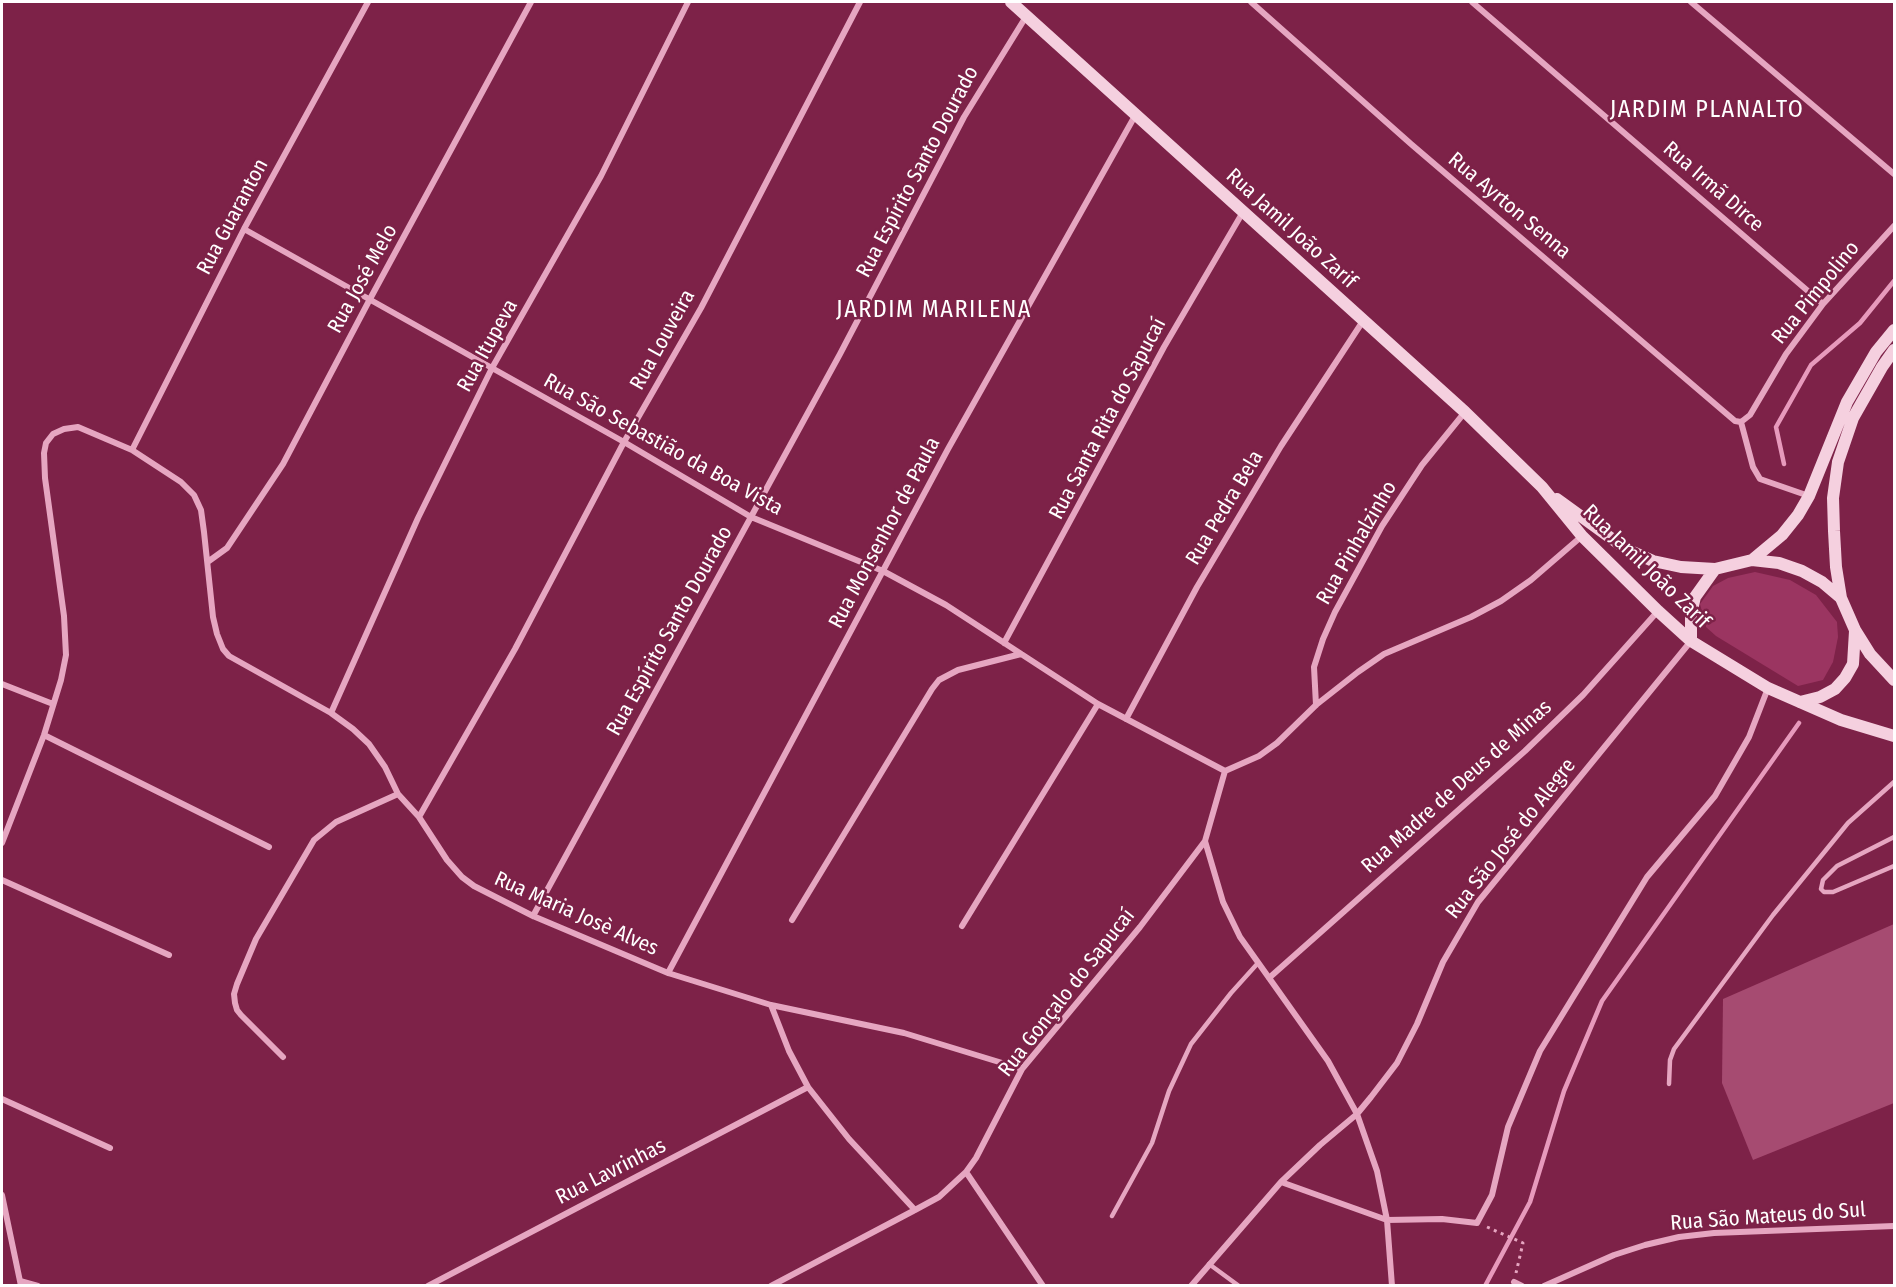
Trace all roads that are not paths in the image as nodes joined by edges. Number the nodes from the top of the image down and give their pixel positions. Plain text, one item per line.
1 (368, 2) edge
2 (531, 2) edge
3 (688, 2) edge
4 (860, 2) edge
5 (1011, 2) edge
6 (1251, 2) edge
7 (1472, 2) edge
8 (1691, 2) edge
9 (1027, 15) junction
10 (1137, 113) junction
11 (1894, 174) edge
12 (1243, 212) junction
13 (1894, 226) edge
14 (244, 229) junction
15 (370, 299) junction
16 (1823, 304) junction
17 (1363, 321) junction
18 (1894, 330) edge
19 (1894, 350) edge
20 (492, 368) junction
21 (1465, 412) junction
22 (1741, 422) junction
23 (624, 442) junction
24 (132, 450) junction
25 (1542, 487) junction
26 (1809, 496) junction
27 (750, 517) junction
28 (1582, 536) junction
29 (1752, 560) junction
30 (208, 561) junction
31 (1715, 570) junction
32 (883, 571) junction
33 (1841, 598) junction
34 (1658, 611) junction
35 (1856, 630) junction
36 (1691, 641) junction
37 (1005, 643) junction
38 (1022, 654) junction
39 (1894, 680) edge
40 (2, 684) edge
41 (1768, 688) junction
42 (1800, 702) junction
43 (53, 704) junction
44 (1098, 704) junction
45 (1316, 705) junction
46 (331, 713) junction
47 (1126, 719) junction
48 (44, 735) junction
49 (1894, 736) edge
50 (1225, 771) junction
51 (1894, 782) edge
52 (398, 794) junction
53 (419, 817) junction
54 (1894, 837) edge
55 (1205, 842) junction
56 (2, 843) edge
57 (269, 847) dead end
58 (1894, 866) edge
59 (2, 880) edge
60 (533, 916) junction
61 (792, 920) dead end
62 (962, 926) dead end
63 (169, 955) dead end
64 (1258, 963) junction
65 (668, 973) junction
66 (1269, 978) junction
67 (771, 1005) junction
68 (284, 1057) dead end
69 (1022, 1069) junction
70 (1669, 1084) dead end
71 (808, 1087) junction
72 (2, 1099) edge
73 (1357, 1114) junction
74 (110, 1148) dead end
75 (966, 1172) junction
76 (1281, 1182) junction
77 (2, 1195) edge
78 (915, 1210) junction
79 (1112, 1216) dead end
80 (1387, 1220) junction
81 (1894, 1226) edge
82 (1209, 1264) junction
83 (1514, 1282) road end
84 (21, 1283) edge
85 (38, 1286) edge
86 (428, 1286) edge
87 (771, 1286) edge
88 (1043, 1286) edge
89 (1191, 1286) edge
90 (1239, 1286) edge
91 (1392, 1286) edge
92 (1522, 1286) edge
93 (1544, 1286) edge

1 - 14 street, Rua Guaranton
2 - 15 street, Rua José Melo
3 - 20 street, Rua Itupeva
4 - 23 street, Rua Louveira
5 - 9 main road, Rua Jamil João Zarif
6 - 22 street, Rua Ayrton Senna
7 - 16 street, Rua Irmã Dirce
8 - 11 street
9 - 10 main road, Rua Jamil João Zarif
9 - 27 street, Rua Espírito Santo Dourado
10 - 12 main road, Rua Jamil João Zarif
10 - 32 street, Rua Monsenhor de Paula
12 - 17 main road, Rua Jamil João Zarif
12 - 37 street, Rua Santa Rita do Sapucaí
13 - 16 street, Rua Pimpolino
14 - 15 street, Rua São Sebastião da Boa Vista
14 - 24 street, Rua Guaranton
15 - 20 street, Rua São Sebastião da Boa Vista
15 - 30 street, Rua José Melo
16 - 22 street, Rua Pimpolino
17 - 21 main road, Rua Jamil João Zarif
17 - 47 street, Rua Pedra Bela
18 - 26 main road
19 - 33 main road
20 - 23 street, Rua São Sebastião da Boa Vista
20 - 46 street, Rua Itupeva
21 - 25 main road, Rua Jamil João Zarif
21 - 45 street, Rua Pinhalzinho
22 - 26 street
23 - 27 street, Rua São Sebastião da Boa Vista
23 - 53 street, Rua Louveira
24 - 30 street, Rua Maria Josè Alves
24 - 43 street, Rua Maria Josè Alves
25 - 28 main road, Rua Jamil João Zarif
25 - 31 main road, Rua Jamil João Zarif
26 - 29 main road
27 - 32 street, Rua São Sebastião da Boa Vista
27 - 60 street, Rua Espírito Santo Dourado
28 - 34 main road, Rua Jamil João Zarif
28 - 45 street
29 - 31 main road, Rua Jamil João Zarif
29 - 33 main road, Rua Jamil João Zarif
30 - 46 street, Rua Maria Josè Alves
31 - 36 main road
32 - 37 street, Rua São Sebastião da Boa Vista
32 - 65 street, Rua Monsenhor de Paula
33 - 35 main road, Rua Jamil João Zarif
34 - 36 main road, Rua Jamil João Zarif
34 - 66 street, Rua Madre de Deus de Minas
35 - 39 main road, Rua Jamil João Zarif
35 - 42 main road
36 - 41 main road, Rua Jamil João Zarif
36 - 73 street, Rua São José do Alegre
37 - 38 street, Rua São Sebastião da Boa Vista
38 - 44 street, Rua São Sebastião da Boa Vista
38 - 61 street
40 - 43 street
41 - 42 main road, Rua Jamil João Zarif
41 - 80 street
42 - 49 main road, Rua Jamil João Zarif
43 - 48 street, Rua Maria Josè Alves
44 - 47 street, Rua São Sebastião da Boa Vista
44 - 62 street
45 - 50 street
46 - 52 street, Rua Maria Josè Alves
47 - 50 street, Rua São Sebastião da Boa Vista
48 - 56 street, Rua Maria Josè Alves
48 - 57 street
50 - 55 street
51 - 70 lane
52 - 53 street, Rua Maria Josè Alves
52 - 68 street
53 - 60 street, Rua Maria Josè Alves
54 - 58 lane
55 - 64 street
55 - 69 street, Rua Gonçalo do Sapucaí
59 - 63 street
60 - 65 street, Rua Maria Josè Alves
64 - 66 street
64 - 79 lane
65 - 67 street, Rua Maria Josè Alves
66 - 73 street
67 - 69 street, Rua Maria Josè Alves
67 - 71 street
69 - 75 street, Rua Gonçalo do Sapucaí
71 - 78 street
71 - 86 street, Rua Lavrinhas
72 - 74 street
73 - 76 street, Rua São José do Alegre
73 - 80 street
75 - 78 street, Rua Gonçalo do Sapucaí
75 - 88 street
76 - 80 street
76 - 82 street, Rua São José do Alegre
77 - 84 street
78 - 87 street, Rua Gonçalo do Sapucaí
80 - 91 street
81 - 93 street, Rua São Mateus do Sul
82 - 89 street, Rua São José do Alegre
82 - 90 lane
83 - 92 street
84 - 85 street

